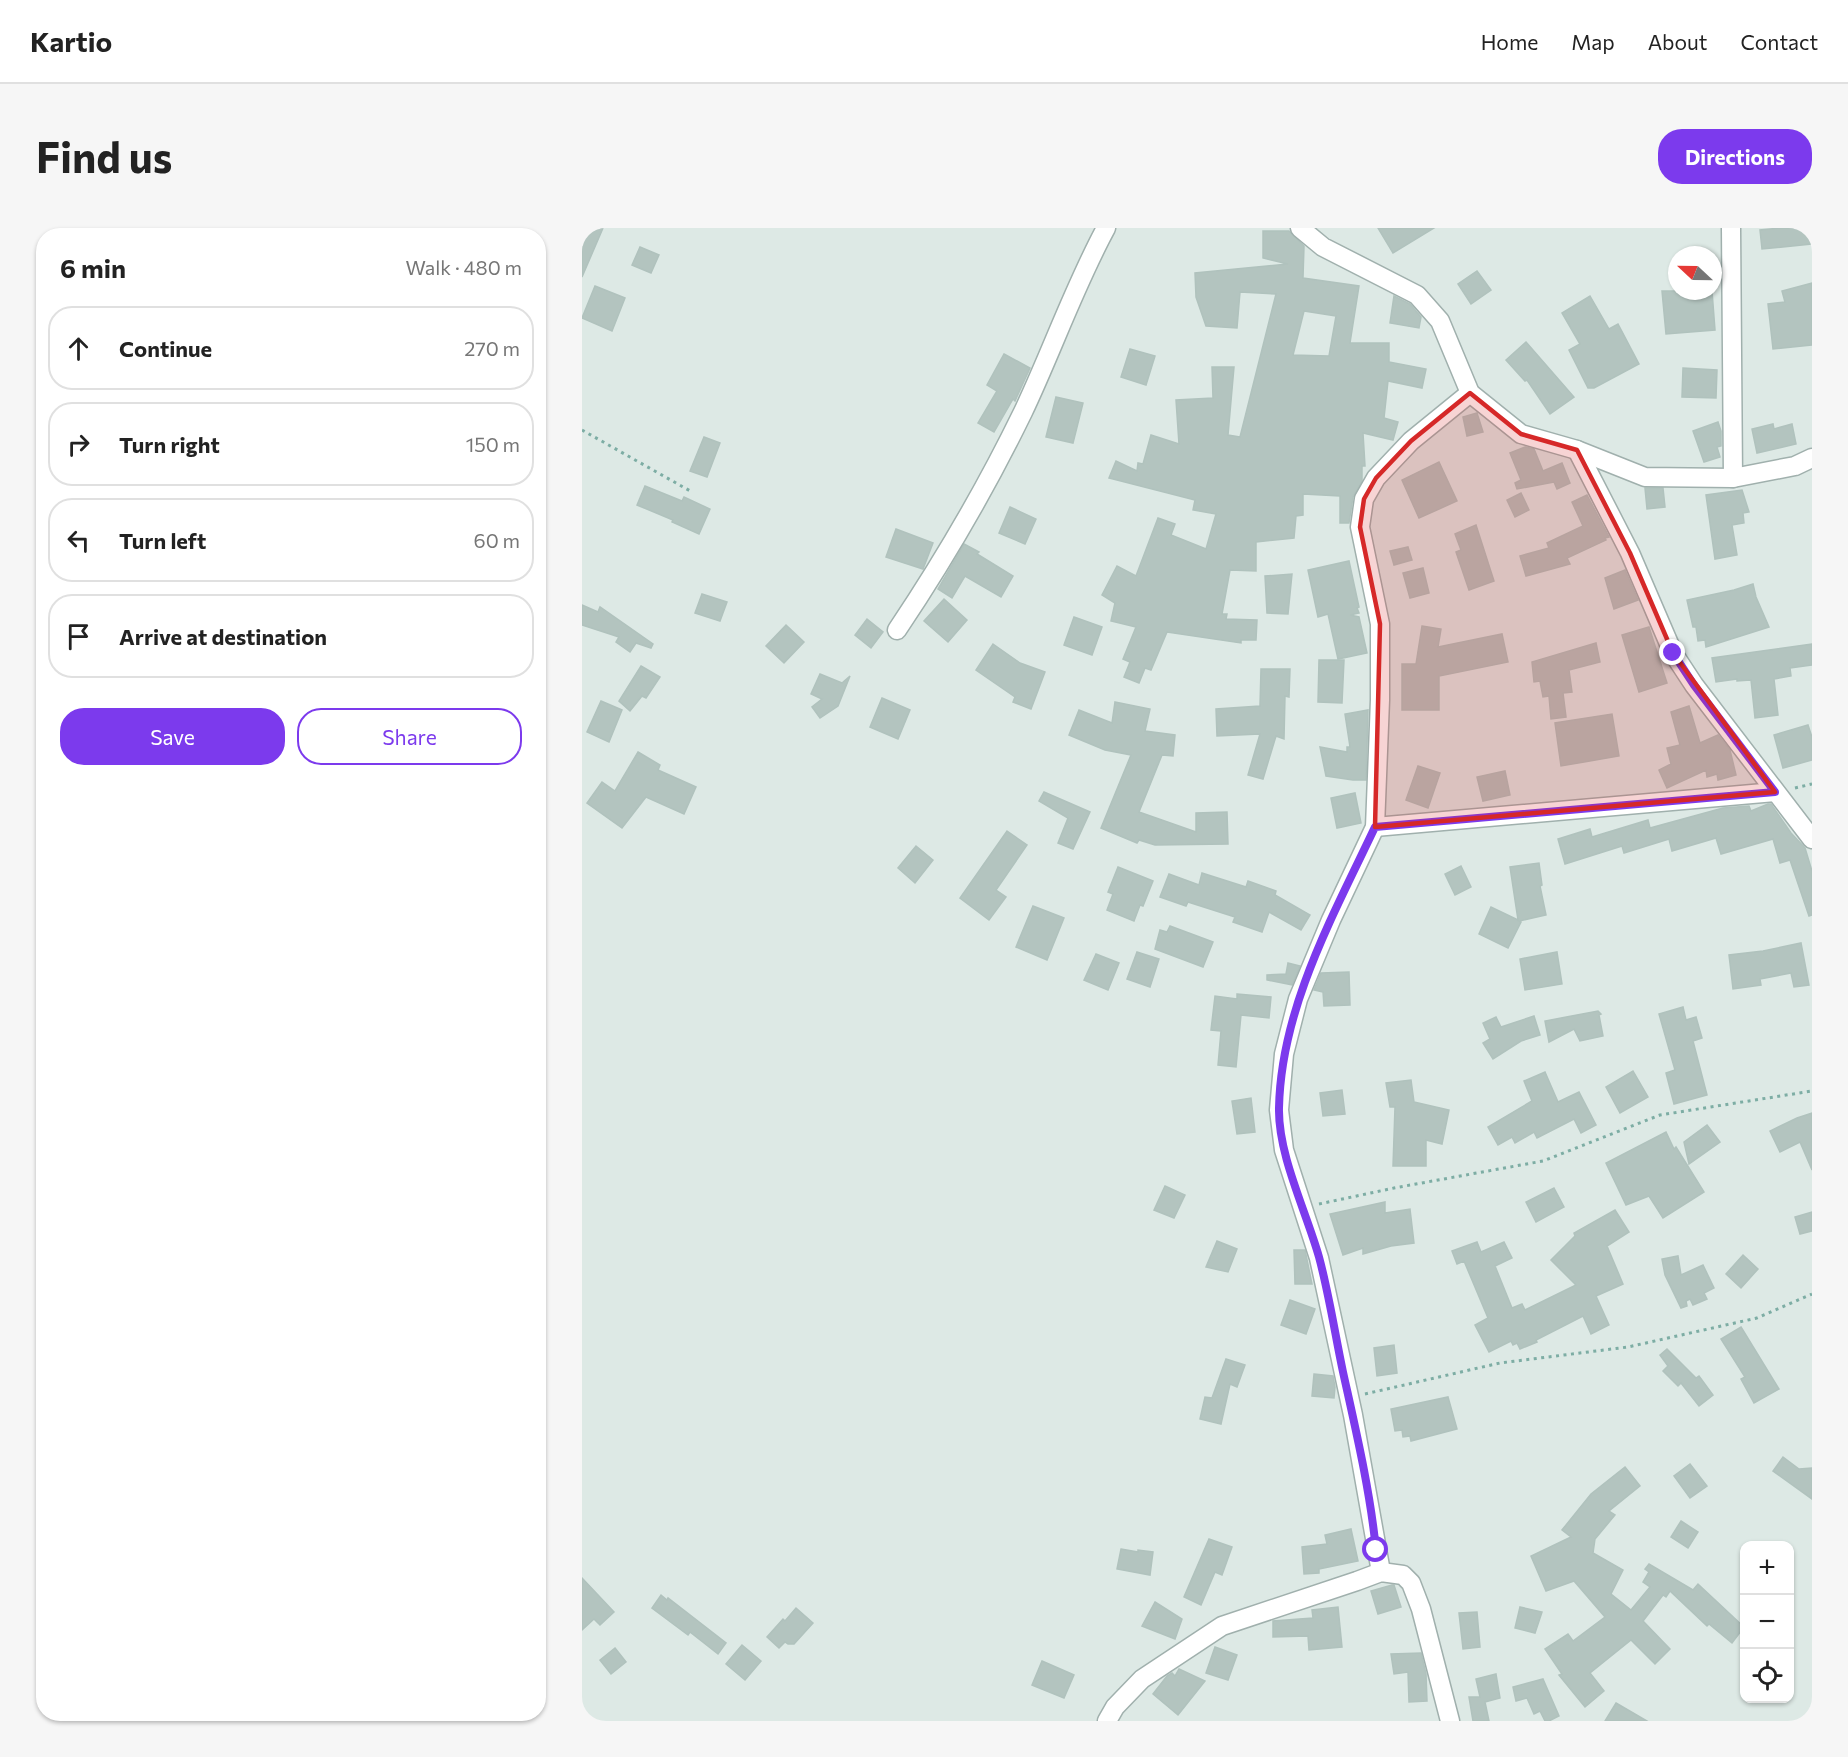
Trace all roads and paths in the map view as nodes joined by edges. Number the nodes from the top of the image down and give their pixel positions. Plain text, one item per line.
1 (1106, 228) edge
2 (1300, 228) edge
3 (1731, 228) edge
4 (1470, 393) junction
5 (582, 430) edge
6 (1576, 450) junction
7 (1812, 458) edge
8 (1733, 478) junction
9 (692, 492) dead end
10 (897, 630) dead end
11 (1775, 792) junction
12 (1375, 827) junction
13 (1812, 839) edge
14 (1812, 1091) edge
15 (1303, 1208) junction
16 (1812, 1294) edge
17 (1349, 1398) junction
18 (1381, 1572) junction
19 (1107, 1721) edge
20 (1450, 1721) edge

1 - 10 street
2 - 4 street
3 - 8 street
4 - 6 street
4 - 12 street
5 - 9 path
6 - 8 street
6 - 11 street
7 - 8 street
11 - 12 street
11 - 13 street
12 - 15 street
14 - 15 path
15 - 17 street
16 - 17 path
17 - 18 street
18 - 19 street
18 - 20 street

